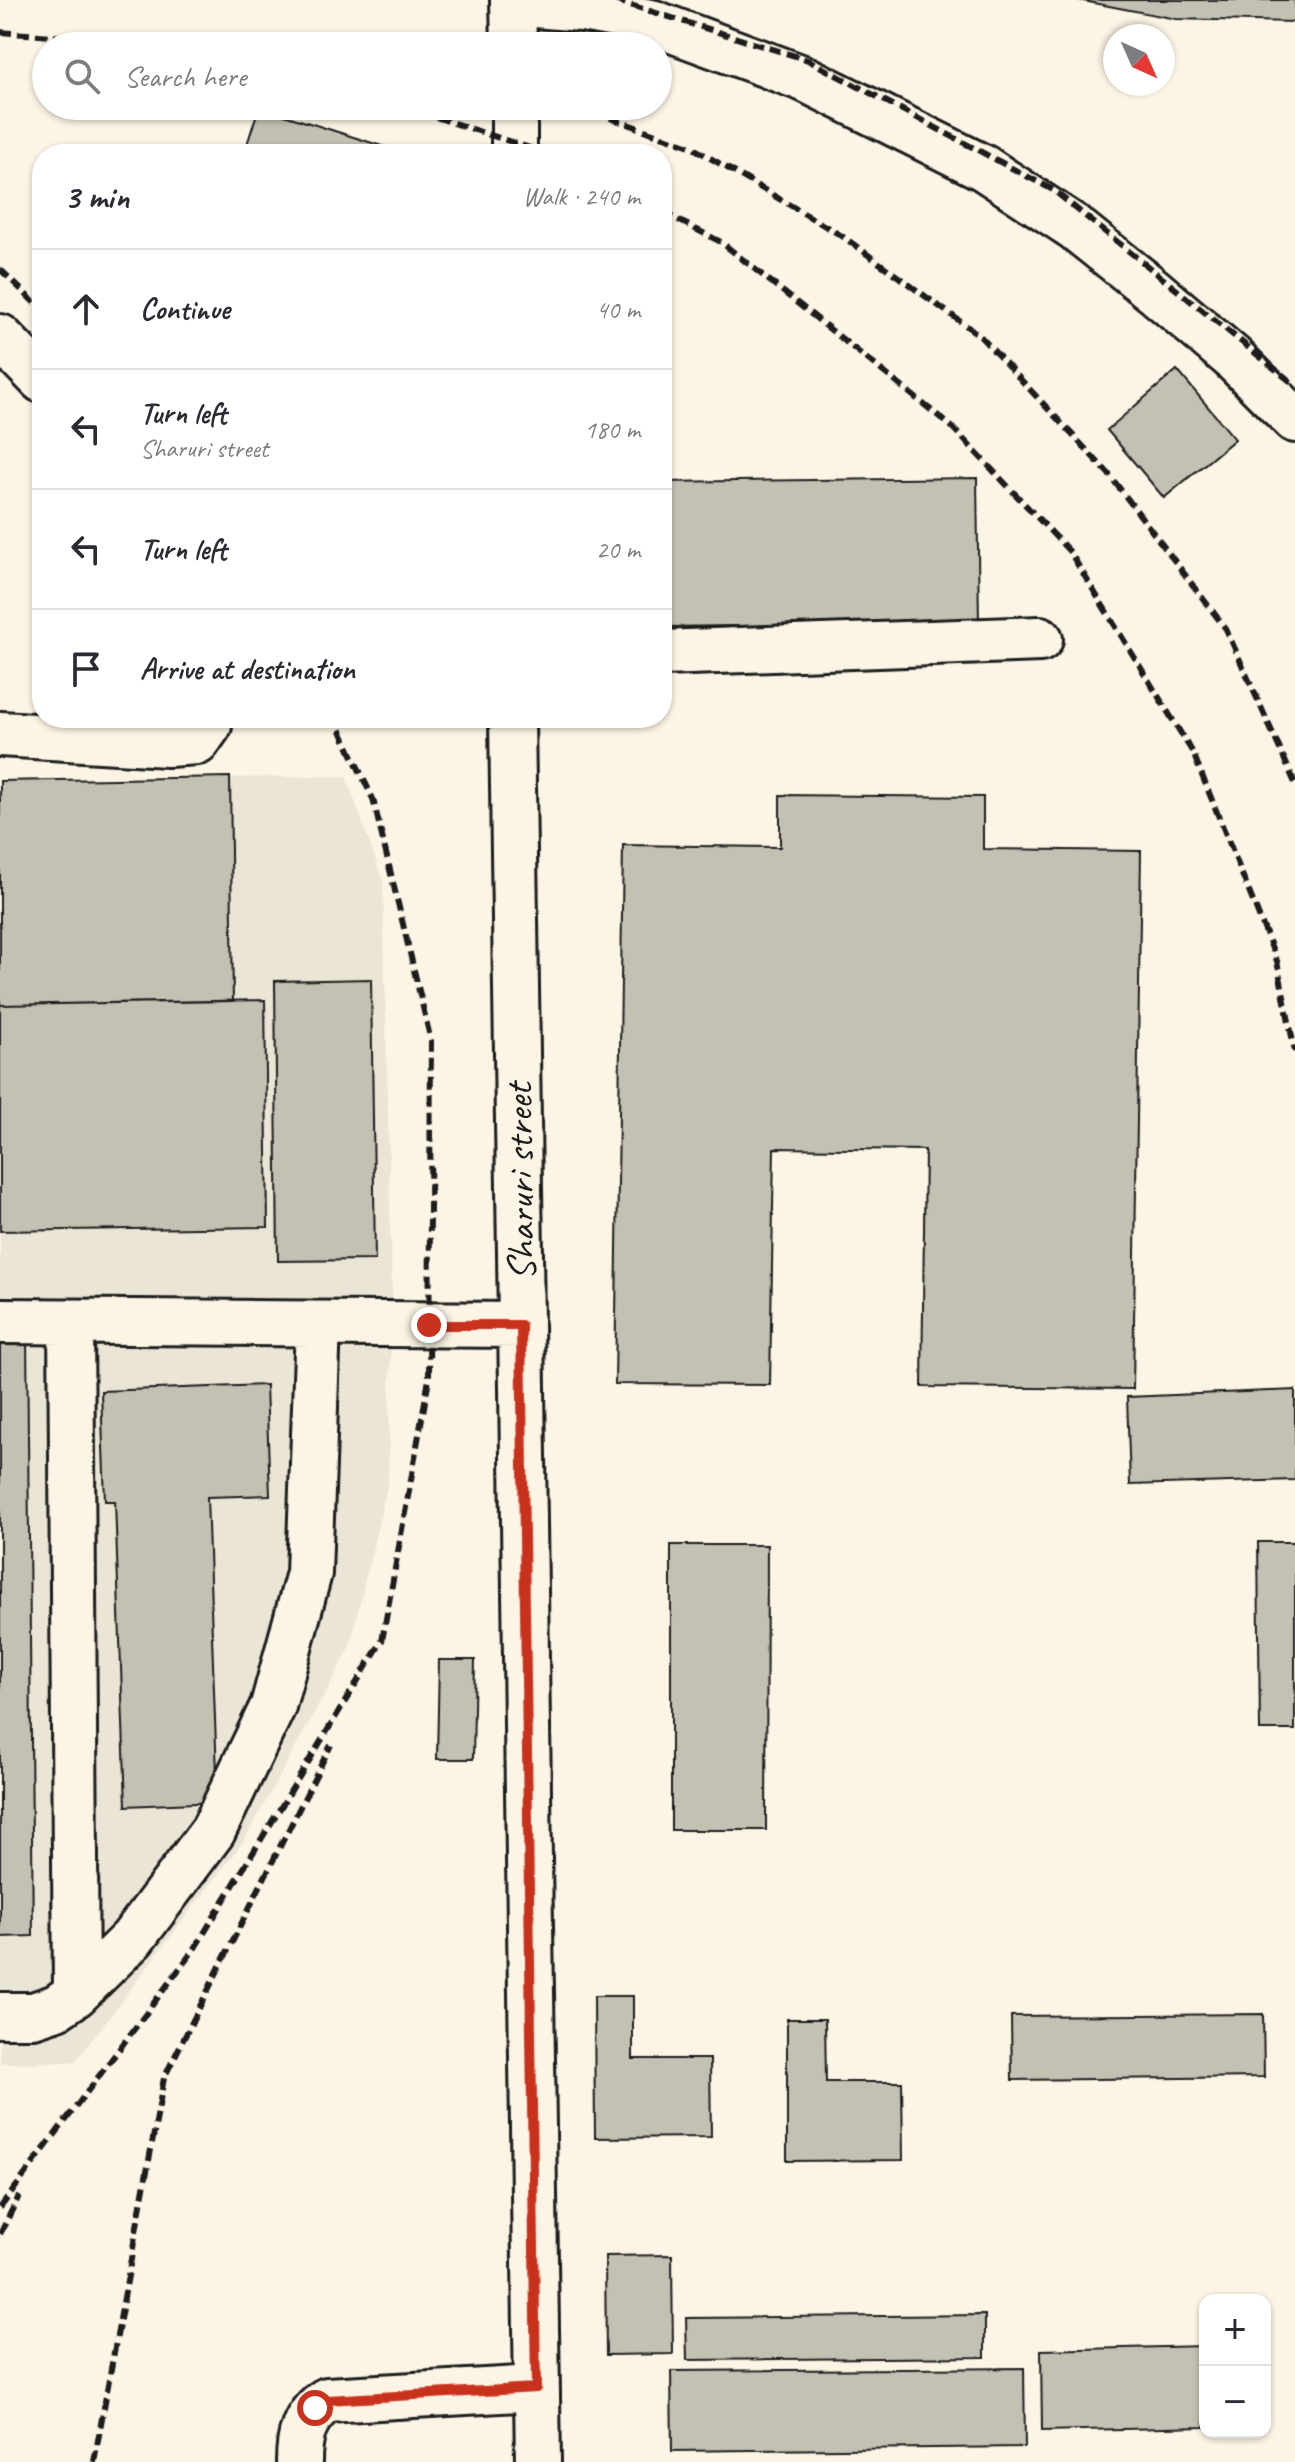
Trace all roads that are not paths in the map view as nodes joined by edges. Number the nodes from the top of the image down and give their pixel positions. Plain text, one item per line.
1 (513, 2) edge
2 (514, 32) edge
3 (514, 120) edge
4 (514, 144) edge
5 (0, 337) edge
6 (32, 370) edge
7 (1295, 420) edge
8 (1040, 639) dead end
9 (672, 653) edge
10 (207, 728) edge
11 (512, 728) edge
12 (0, 734) edge
13 (0, 1321) edge
14 (71, 1322) junction
15 (318, 1324) junction
16 (521, 1325) junction
17 (76, 1994) junction
18 (0, 2015) edge
19 (536, 2388) junction
20 (299, 2462) edge
21 (538, 2462) edge

1 - 2 street
1 - 7 street
3 - 4 street
5 - 6 street
8 - 9 street
10 - 12 street
11 - 16 street, Sharuri street
13 - 14 street
14 - 15 street
14 - 17 street
15 - 16 street
15 - 17 street
16 - 19 street, Sharuri street
17 - 18 street
19 - 20 street
19 - 21 street, Sharuri street

